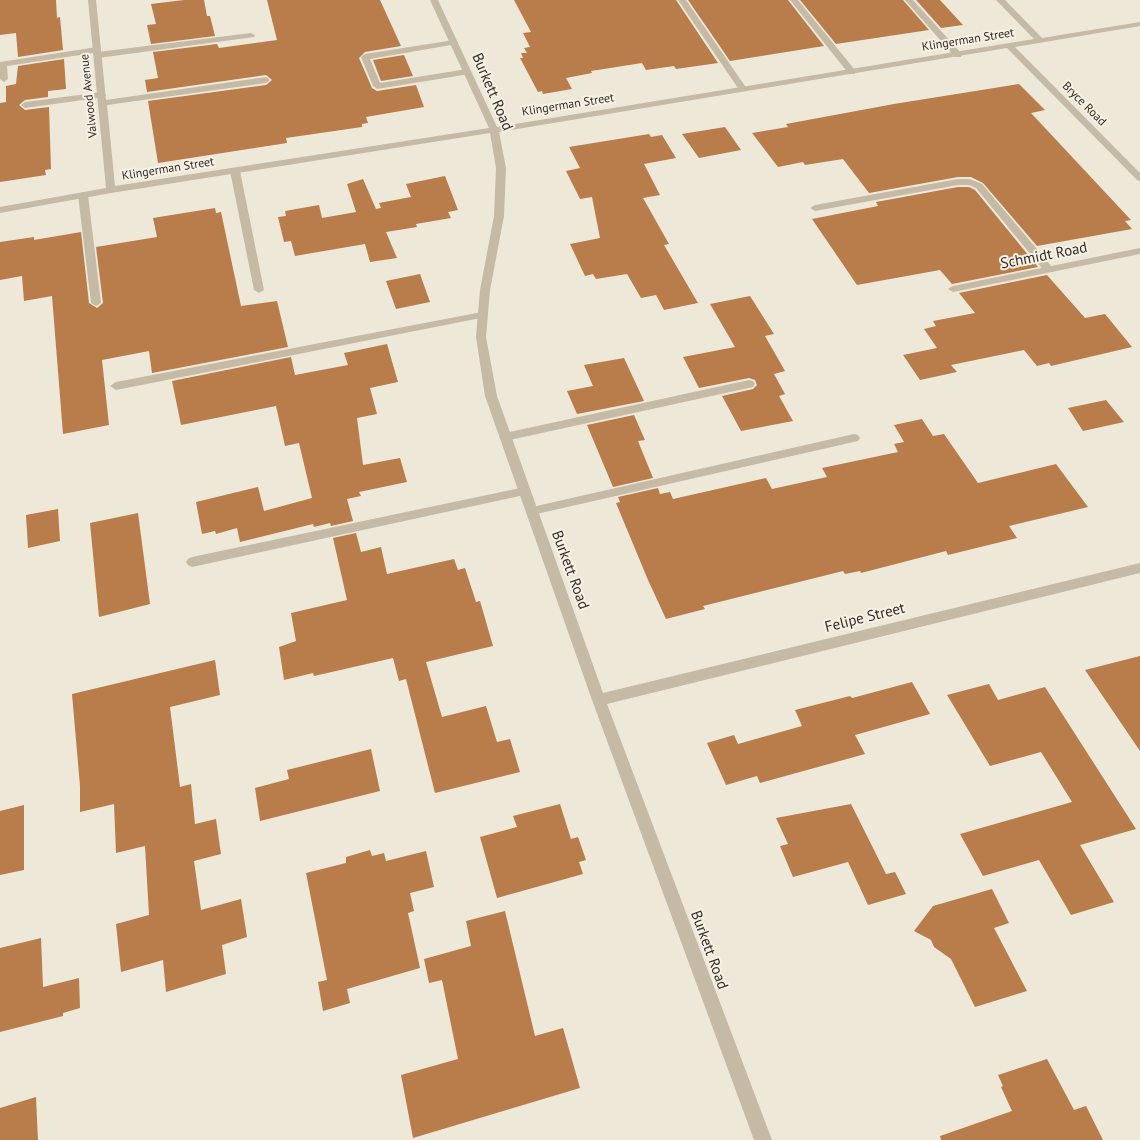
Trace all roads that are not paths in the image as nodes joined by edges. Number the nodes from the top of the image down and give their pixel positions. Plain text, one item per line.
1 (92, 0) edge
2 (434, 0) edge
3 (682, 0) edge
4 (794, 0) edge
5 (909, 0) edge
6 (1000, 0) edge
7 (1140, 24) edge
8 (251, 35) dead end
9 (1041, 41) junction
10 (454, 42) junction
11 (1009, 46) junction
12 (97, 53) junction
13 (958, 55) junction
14 (467, 72) junction
15 (852, 72) junction
16 (4, 79) dead end
17 (266, 80) dead end
18 (743, 89) junction
19 (102, 99) junction
20 (25, 105) dead end
21 (494, 130) junction
22 (235, 171) junction
23 (1140, 178) edge
24 (111, 190) junction
25 (83, 195) junction
26 (815, 208) dead end
27 (0, 210) edge
28 (1140, 251) edge
29 (1049, 270) junction
30 (953, 289) dead end
31 (259, 290) dead end
32 (96, 304) dead end
33 (482, 315) junction
34 (749, 384) dead end
35 (116, 386) dead end
36 (505, 437) junction
37 (854, 438) dead end
38 (524, 491) junction
39 (532, 511) junction
40 (192, 562) dead end
41 (1140, 568) edge
42 (599, 700) junction
43 (763, 1140) edge

1 - 12 street, Valwood Avenue
2 - 10 street, Burkett Road
3 - 18 street
4 - 15 street
5 - 13 street
6 - 9 street
7 - 9 street, Klingerman Street
8 - 12 street
9 - 11 street, Klingerman Street
10 - 14 street, Burkett Road
10 - 14 street
11 - 13 street, Klingerman Street
11 - 23 street, Bryce Road
12 - 16 street
12 - 19 street, Valwood Avenue
13 - 15 street, Klingerman Street
14 - 21 street, Burkett Road
15 - 18 street, Klingerman Street
17 - 19 street
18 - 21 street, Klingerman Street
19 - 20 street
19 - 24 street, Valwood Avenue
21 - 22 street, Klingerman Street
21 - 33 street, Burkett Road
22 - 24 street, Klingerman Street
22 - 31 street
24 - 25 street, Klingerman Street
25 - 27 street, Klingerman Street
25 - 32 street
26 - 29 street
28 - 29 street, Schmidt Road
29 - 30 street, Schmidt Road
33 - 35 street
33 - 36 street, Burkett Road
34 - 36 street
36 - 38 street, Burkett Road
37 - 39 street
38 - 39 street, Burkett Road
38 - 40 street
39 - 42 street, Burkett Road
41 - 42 street, Felipe Street
42 - 43 street, Burkett Road

